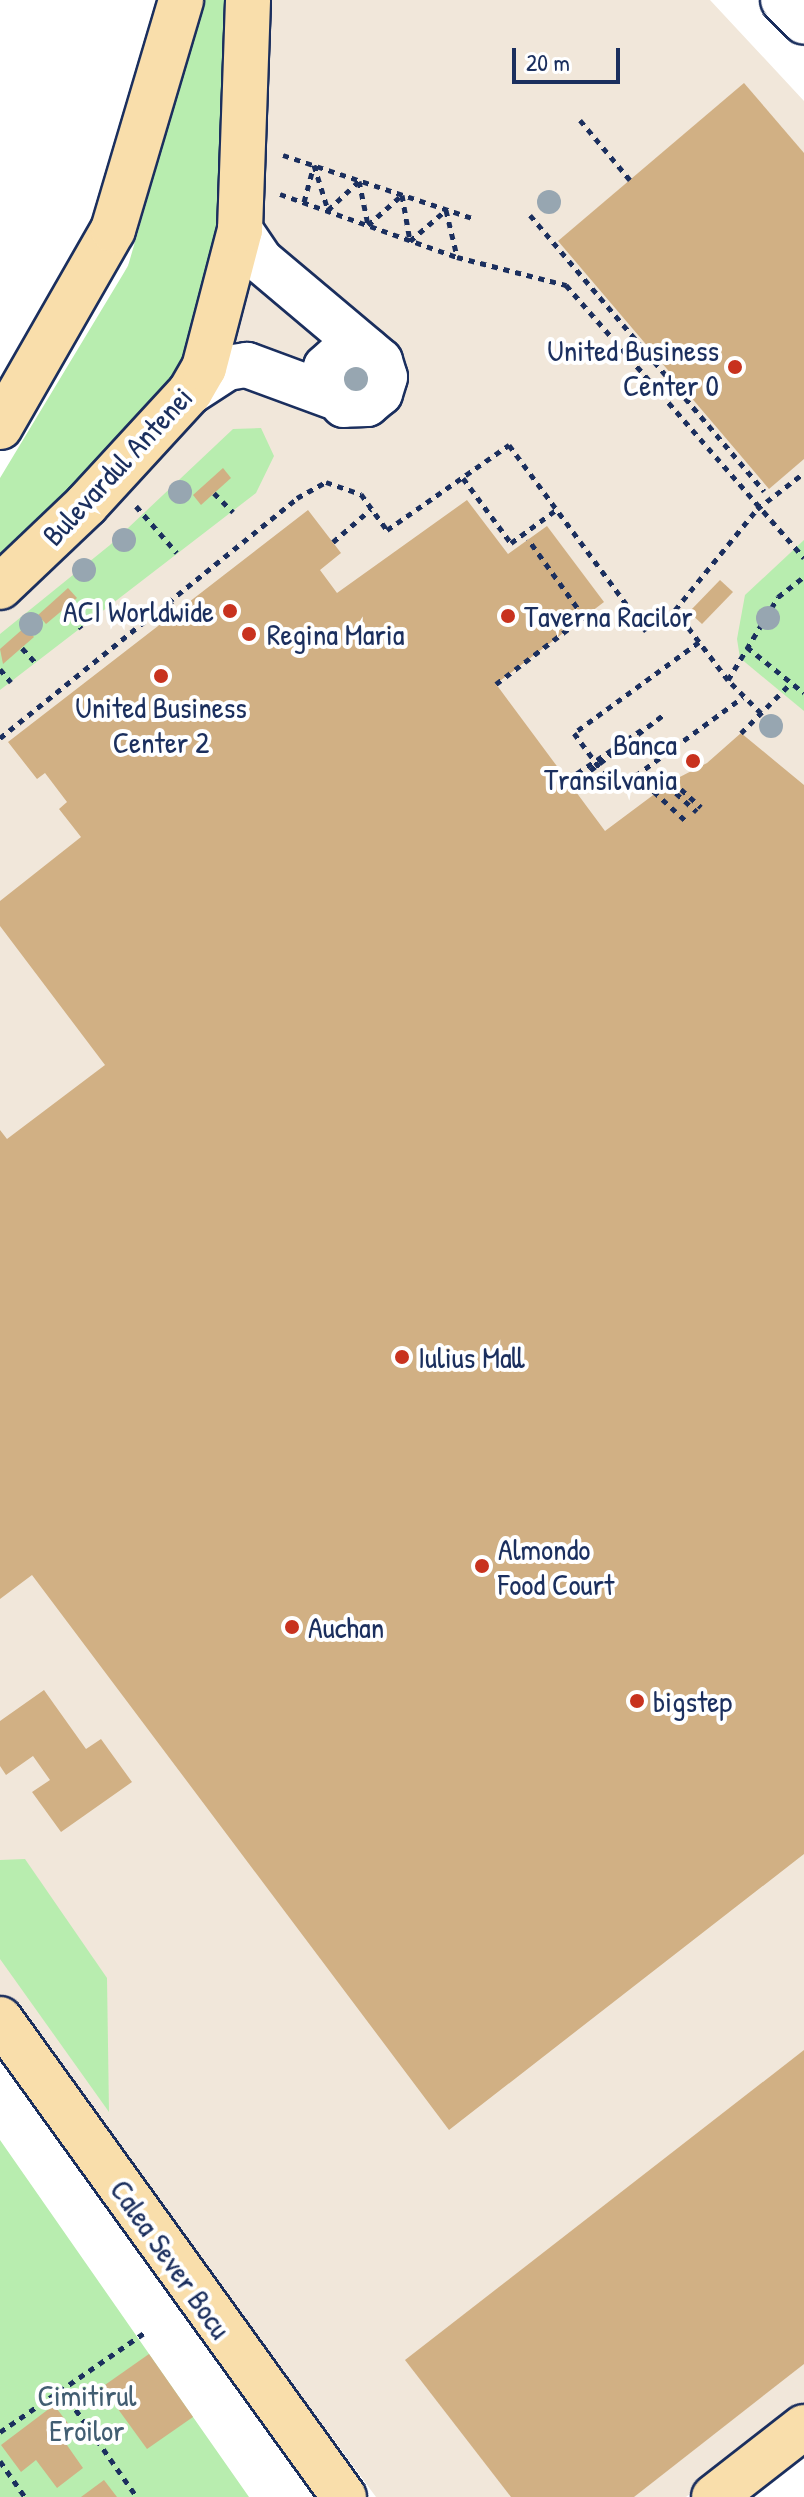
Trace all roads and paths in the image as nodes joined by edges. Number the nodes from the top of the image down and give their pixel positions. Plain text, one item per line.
1 (181, 0) edge
2 (248, 0) edge
3 (783, 0) edge
4 (804, 22) edge
5 (580, 120) dead end
6 (274, 152) dead end
7 (314, 165) junction
8 (630, 180) dead end
9 (359, 181) junction
10 (277, 193) dead end
11 (402, 195) junction
12 (304, 202) junction
13 (328, 210) junction
14 (446, 210) junction
15 (530, 215) dead end
16 (472, 218) dead end
17 (368, 225) junction
18 (240, 230) junction
19 (410, 241) junction
20 (457, 257) junction
21 (190, 392) junction
22 (0, 427) edge
23 (804, 473) edge
24 (463, 478) junction
25 (764, 491) dead end
26 (214, 493) dead end
27 (133, 502) dead end
28 (371, 509) junction
29 (757, 509) junction
30 (556, 510) junction
31 (233, 512) dead end
32 (528, 539) dead end
33 (333, 542) dead end
34 (177, 553) dead end
35 (804, 558) edge
36 (804, 577) edge
37 (0, 587) edge
38 (168, 600) junction
39 (65, 608) dead end
40 (177, 611) dead end
41 (81, 628) dead end
42 (646, 631) dead end
43 (699, 642) junction
44 (747, 647) junction
45 (22, 648) dead end
46 (36, 663) dead end
47 (0, 669) edge
48 (728, 680) junction
49 (11, 682) dead end
50 (791, 683) junction
51 (496, 684) dead end
52 (804, 693) edge
53 (743, 697) junction
54 (666, 713) dead end
55 (761, 713) junction
56 (741, 733) dead end
57 (0, 738) edge
58 (596, 764) junction
59 (636, 775) junction
60 (569, 783) dead end
61 (670, 783) dead end
62 (699, 809) dead end
63 (688, 823) dead end
64 (0, 2019) edge
65 (0, 2064) edge
66 (144, 2333) dead end
67 (62, 2390) junction
68 (804, 2427) edge
69 (0, 2432) edge
70 (0, 2461) edge
71 (25, 2497) edge
72 (137, 2497) edge
73 (307, 2497) edge
74 (344, 2497) edge
75 (714, 2497) edge

1 - 22 main road
2 - 18 main road, Bulevardul Antenei
3 - 4 street
5 - 8 path
6 - 7 path
7 - 9 path
7 - 12 path
7 - 13 path
9 - 11 path
9 - 13 path
9 - 17 path
10 - 12 path
11 - 14 path
11 - 17 path
11 - 19 path
12 - 13 path
13 - 17 path
14 - 16 path
14 - 19 path
14 - 20 path
15 - 25 path
17 - 19 path
18 - 21 main road, Bulevardul Antenei
18 - 21 street
19 - 20 path
20 - 29 path
21 - 37 main road, Bulevardul Antenei
23 - 29 path
24 - 28 path
24 - 30 path
24 - 30 path
26 - 31 path
27 - 34 path
28 - 33 path
28 - 38 path
29 - 35 path
29 - 43 path
30 - 42 path
32 - 51 path
36 - 44 path
38 - 40 path
38 - 57 path
39 - 41 path
43 - 48 path
43 - 58 path
44 - 48 path
44 - 50 path
45 - 46 path
47 - 49 path
48 - 53 path
50 - 52 path
50 - 55 path
53 - 55 path
53 - 59 path
54 - 58 path
55 - 56 path
58 - 59 path
58 - 60 path
59 - 63 path
61 - 62 path
64 - 74 main road, Calea Sever Bocu
65 - 73 main road, Calea Sever Bocu
66 - 67 path
67 - 69 path
67 - 72 path
68 - 75 main road
70 - 71 path

